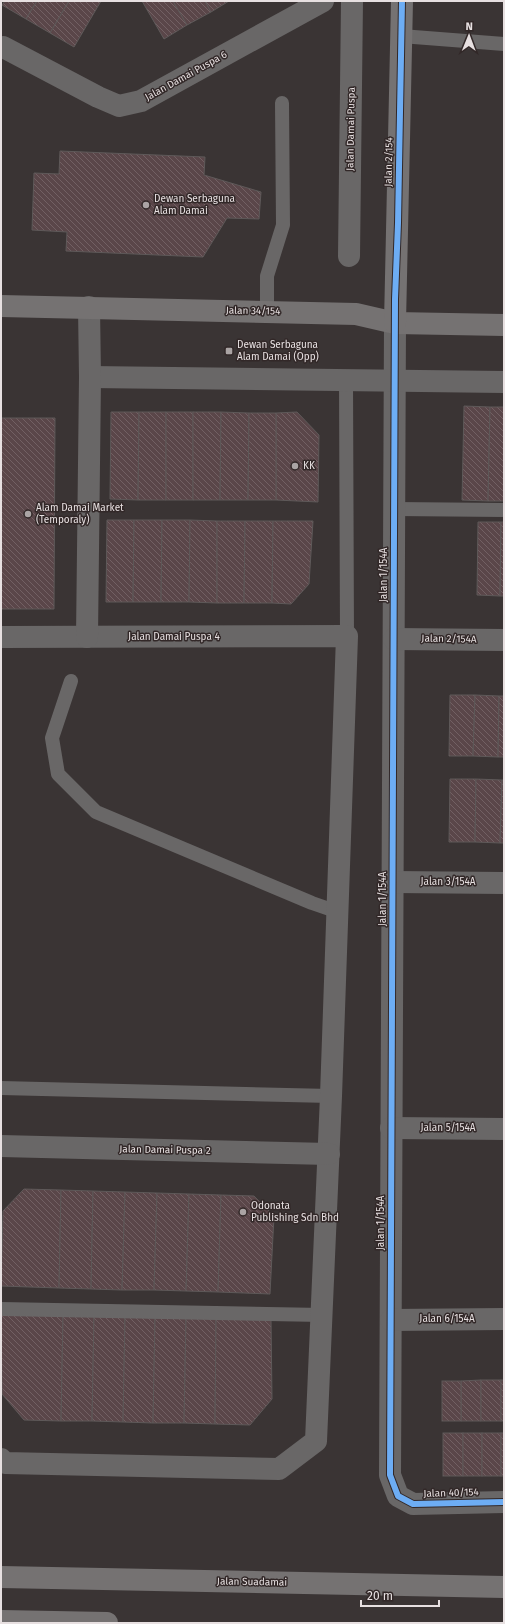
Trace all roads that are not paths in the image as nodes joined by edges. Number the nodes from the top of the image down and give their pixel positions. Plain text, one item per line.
1 (323, 1) edge
2 (352, 1) edge
3 (402, 1) edge
4 (402, 36) junction
5 (504, 44) edge
6 (3, 47) dead end
7 (282, 103) dead end
8 (349, 256) dead end
9 (1, 306) edge
10 (89, 307) junction
11 (267, 311) junction
12 (395, 323) junction
13 (504, 325) edge
14 (90, 377) junction
15 (346, 380) junction
16 (395, 380) junction
17 (504, 382) edge
18 (394, 509) junction
19 (504, 510) edge
20 (347, 636) junction
21 (87, 637) junction
22 (1, 638) edge
23 (394, 639) junction
24 (504, 640) edge
25 (71, 681) dead end
26 (393, 882) junction
27 (504, 883) edge
28 (338, 912) junction
29 (1, 1088) edge
30 (331, 1096) junction
31 (392, 1128) junction
32 (504, 1129) edge
33 (1, 1146) edge
34 (329, 1154) junction
35 (1, 1309) edge
36 (323, 1315) junction
37 (391, 1320) junction
38 (504, 1320) edge
39 (1, 1459) edge
40 (390, 1475) joint
41 (504, 1502) edge
42 (1, 1577) edge
43 (504, 1587) edge
44 (1, 1622) edge
45 (107, 1623) edge

1 - 6 street, Jalan Damai Puspa 6
2 - 8 street, Jalan Damai Puspa
3 - 4 street, Jalan 2/154
4 - 5 lane
4 - 12 street, Jalan 2/154
7 - 11 lane
9 - 10 street, Jalan 34/154
10 - 11 street, Jalan 34/154
10 - 14 street
11 - 12 street, Jalan 34/154
12 - 13 street, Jalan 34/154
12 - 16 street, Jalan 1/154A
14 - 15 street
14 - 21 street
15 - 16 street
15 - 20 lane
16 - 17 street
16 - 18 street, Jalan 1/154A
18 - 19 lane
18 - 23 street, Jalan 1/154A
20 - 21 street, Jalan Damai Puspa 4
20 - 28 street
21 - 22 street, Jalan Damai Puspa 4
23 - 24 street, Jalan 2/154A
23 - 26 street, Jalan 1/154A
25 - 28 lane
26 - 27 street, Jalan 3/154A
26 - 31 street, Jalan 1/154A
28 - 30 street
29 - 30 lane
30 - 34 street
31 - 32 street, Jalan 5/154A
31 - 37 street, Jalan 1/154A
33 - 34 street, Jalan Damai Puspa 2
34 - 36 street
35 - 36 lane
36 - 39 street
37 - 38 street, Jalan 6/154A
37 - 40 street, Jalan 1/154A
40 - 41 street, Jalan 40/154
42 - 43 street, Jalan Suadamai
44 - 45 street

